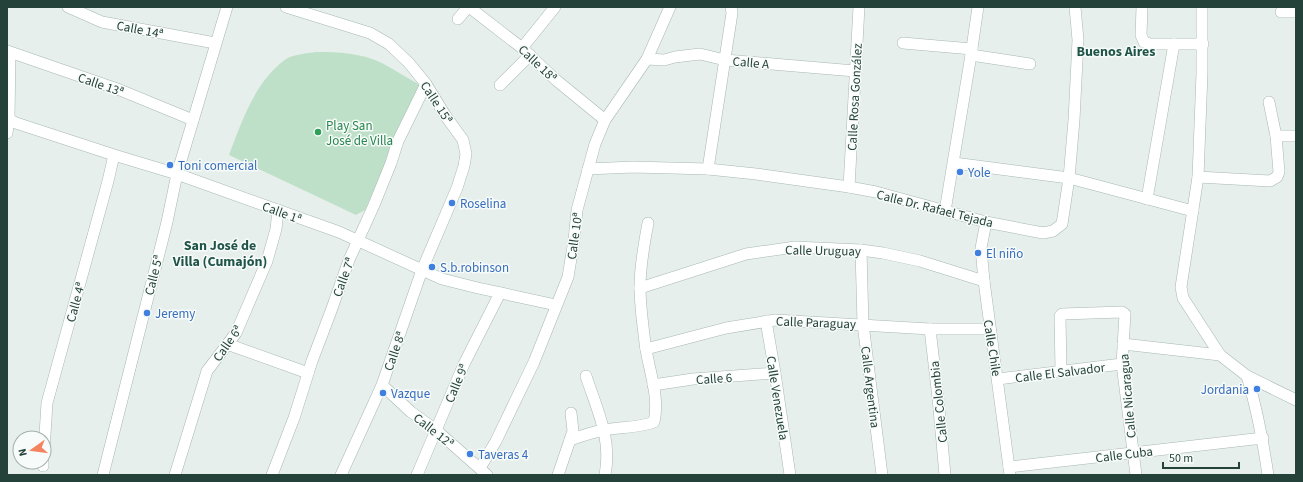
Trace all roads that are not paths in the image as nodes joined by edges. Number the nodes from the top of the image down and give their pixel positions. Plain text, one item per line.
1 (68, 7) edge
2 (227, 7) edge
3 (286, 7) edge
4 (468, 7) edge
5 (555, 7) edge
6 (670, 7) edge
7 (731, 7) edge
8 (859, 7) edge
9 (978, 7) edge
10 (1075, 7) edge
11 (1142, 7) edge
12 (1202, 7) edge
13 (323, 12) edge
14 (1281, 12) dead end
15 (1296, 12) edge
16 (458, 19) dead end
17 (216, 43) junction
18 (903, 43) dead end
19 (1174, 44) junction
20 (1203, 44) junction
21 (526, 51) junction
22 (8, 52) edge
23 (971, 52) junction
24 (647, 59) junction
25 (725, 60) junction
26 (1030, 64) dead end
27 (855, 71) junction
28 (426, 84) junction
29 (500, 85) dead end
30 (1269, 102) dead end
31 (8, 119) edge
32 (193, 120) junction
33 (605, 120) junction
34 (7, 133) edge
35 (1276, 136) junction
36 (1296, 136) edge
37 (114, 155) junction
38 (954, 163) junction
39 (588, 169) junction
40 (708, 169) junction
41 (177, 174) junction
42 (1069, 178) junction
43 (1198, 178) junction
44 (849, 187) junction
45 (1148, 199) junction
46 (278, 210) junction
47 (946, 211) junction
48 (1193, 211) junction
49 (986, 222) junction
50 (648, 223) dead end
51 (358, 242) junction
52 (861, 250) junction
53 (422, 270) junction
54 (984, 281) junction
55 (640, 288) junction
56 (500, 293) junction
57 (556, 305) junction
58 (766, 321) junction
59 (863, 324) junction
60 (930, 328) junction
61 (990, 329) junction
62 (227, 344) junction
63 (1123, 344) junction
64 (646, 349) junction
65 (1220, 355) junction
66 (1122, 364) junction
67 (1062, 371) junction
68 (308, 373) junction
69 (775, 373) junction
70 (586, 376) dead end
71 (1247, 376) junction
72 (998, 379) junction
73 (653, 384) junction
74 (382, 385) junction
75 (1296, 400) edge
76 (571, 412) dead end
77 (45, 430) edge
78 (436, 430) junction
79 (604, 430) junction
80 (1263, 438) junction
81 (570, 440) junction
82 (1133, 453) junction
83 (484, 471) edge
84 (1010, 471) edge
85 (103, 475) edge
86 (175, 475) edge
87 (272, 475) edge
88 (341, 475) edge
89 (417, 475) edge
90 (558, 475) edge
91 (604, 475) edge
92 (790, 475) edge
93 (882, 475) edge
94 (945, 475) edge
95 (1136, 475) edge
96 (1268, 475) edge

1 - 17 street, Calle 14ª
2 - 17 street, Calle 5ª
3 - 13 street, Calle 15ª
4 - 16 street
4 - 21 street, Calle 18ª
5 - 21 street
6 - 24 street, Calle 10ª
7 - 25 street
8 - 27 street, Calle Rosa González
9 - 23 street
10 - 42 street, Calle Dr. Rafael Tejada
11 - 19 street
12 - 20 street
13 - 28 street, Calle 15ª
14 - 15 street
17 - 32 street, Calle 5ª
18 - 23 street
19 - 20 street
19 - 45 street
20 - 43 street
21 - 29 street
21 - 33 street, Calle 18ª
22 - 31 street
22 - 32 street, Calle 13ª
23 - 26 street
23 - 38 street
24 - 25 street, Calle A
24 - 33 street, Calle 10ª
25 - 27 street, Calle A
25 - 40 street
27 - 44 street, Calle Rosa González
28 - 51 street, Calle 7ª
28 - 53 street, Calle 15ª
30 - 35 street
31 - 34 street
31 - 37 street, Calle 1ª
32 - 41 street, Calle 5ª
33 - 39 street, Calle 10ª
35 - 36 street
35 - 43 street
37 - 41 street, Calle 1ª
37 - 77 street, Calle 4ª
38 - 42 street
38 - 47 street
39 - 40 street, Calle Dr. Rafael Tejada
39 - 57 street, Calle 10ª
40 - 44 street, Calle Dr. Rafael Tejada
41 - 46 street, Calle 1ª
41 - 85 street, Calle 5ª
42 - 45 street
42 - 49 street, Calle Dr. Rafael Tejada
43 - 48 street
44 - 47 street, Calle Dr. Rafael Tejada
45 - 48 street
46 - 51 street, Calle 1ª
46 - 62 street, Calle 6ª
47 - 49 street, Calle Dr. Rafael Tejada
48 - 65 street
49 - 54 street, Calle Chile
50 - 55 street
51 - 53 street, Calle 1ª
51 - 68 street, Calle 7ª
52 - 54 street, Calle Uruguay
52 - 55 street, Calle Uruguay
52 - 59 street, Calle Argentina
53 - 56 street, Calle 1ª
53 - 74 street, Calle 8ª
54 - 61 street, Calle Chile
55 - 64 street
56 - 57 street, Calle 1ª
56 - 78 street, Calle 9ª
57 - 83 street, Calle 10ª
58 - 59 street, Calle Paraguay
58 - 64 street, Calle Paraguay
58 - 69 street, Calle Venezuela
59 - 60 street, Calle Paraguay
59 - 93 street, Calle Argentina
60 - 61 street, Calle Paraguay
60 - 94 street, Calle Colombia
61 - 72 street, Calle Chile
62 - 68 street
62 - 86 street, Calle 6ª
63 - 65 street
63 - 66 street, Calle Nicaragua
63 - 67 street, Calle Nicaragua
64 - 73 street
65 - 71 street
66 - 67 street, Calle El Salvador
66 - 82 street, Calle Nicaragua
67 - 72 street, Calle El Salvador
68 - 87 street, Calle 7ª
69 - 73 street, Calle 6
69 - 92 street, Calle Venezuela
70 - 79 street
71 - 75 street
71 - 80 street
72 - 84 street, Calle Chile
73 - 79 street
74 - 78 street, Calle 12ª
74 - 88 street, Calle 8ª
76 - 81 street
78 - 83 street, Calle 12ª
78 - 89 street, Calle 9ª
79 - 81 street
79 - 91 street
80 - 82 street, Calle Cuba
80 - 96 street
81 - 90 street
82 - 84 street, Calle Cuba
82 - 95 street, Calle Nicaragua

